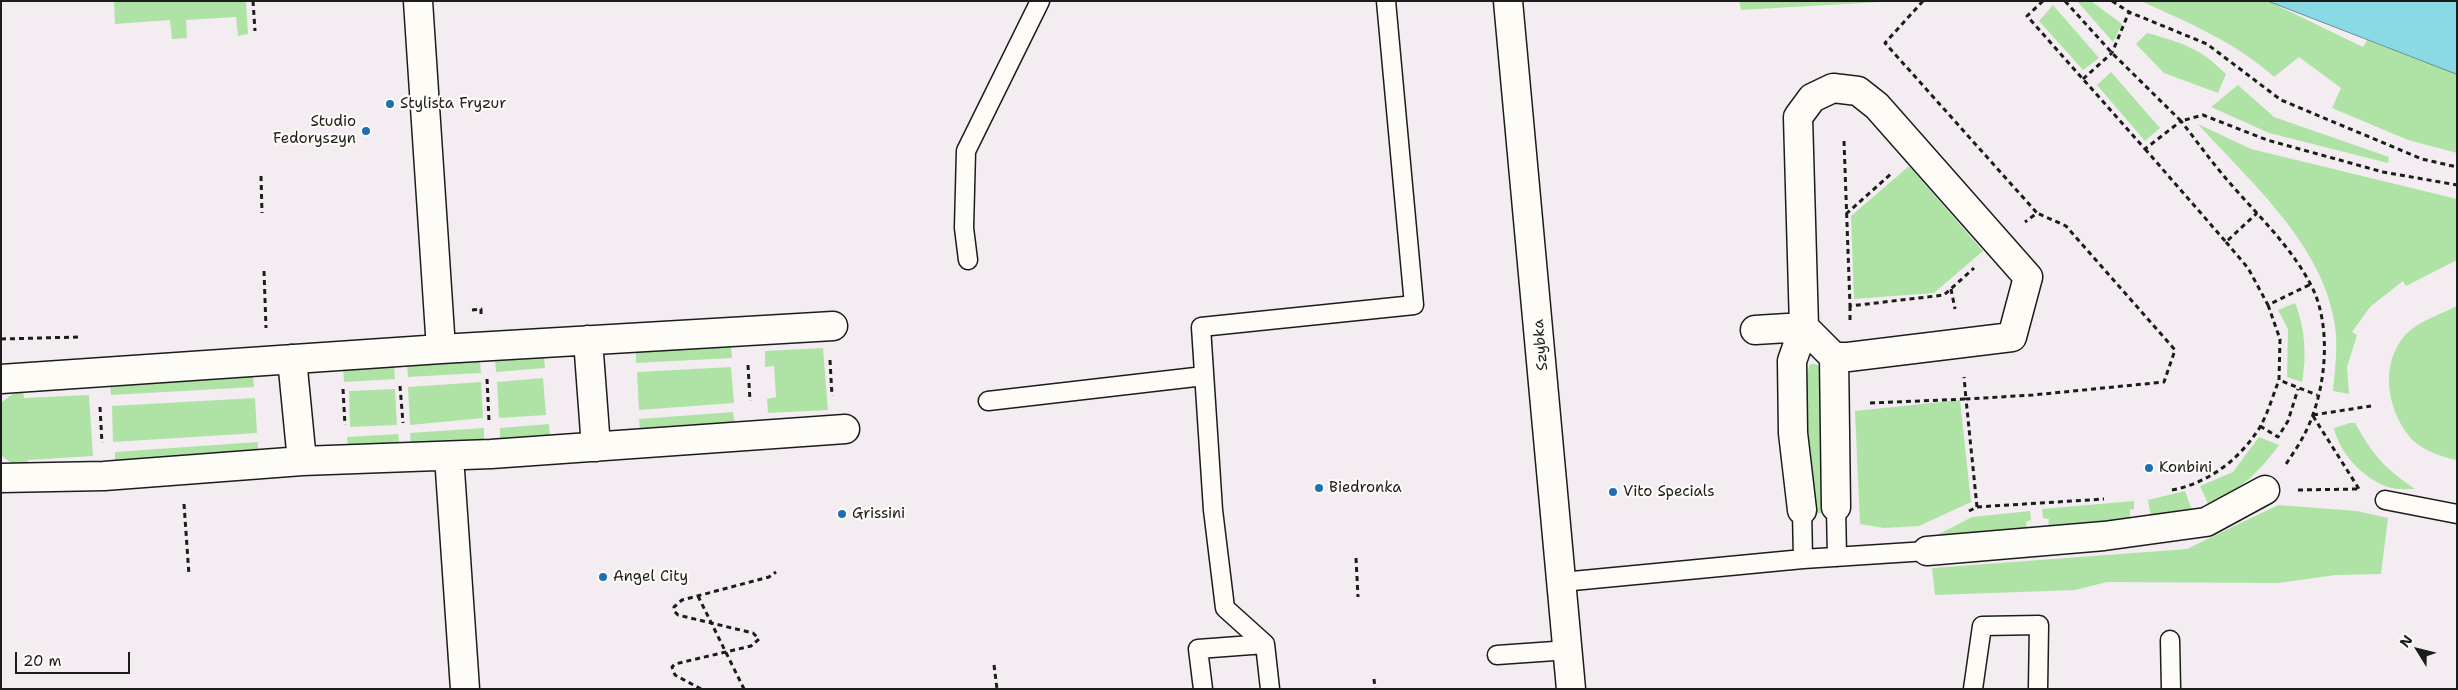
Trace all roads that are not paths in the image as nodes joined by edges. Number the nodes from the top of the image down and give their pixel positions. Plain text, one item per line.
1 (418, 1) edge
2 (1040, 1) edge
3 (1386, 1) edge
4 (1508, 1) edge
5 (968, 260) dead end
6 (833, 326) dead end
7 (1804, 327) junction
8 (1755, 330) dead end
9 (588, 340) junction
10 (441, 349) junction
11 (1841, 357) junction
12 (292, 359) junction
13 (1204, 376) junction
14 (1, 379) edge
15 (988, 401) dead end
16 (845, 429) dead end
17 (596, 447) junction
18 (449, 456) junction
19 (302, 461) junction
20 (1, 478) edge
21 (2265, 490) road end
22 (2385, 500) road end
23 (1836, 507) joint
24 (1802, 510) joint
25 (2457, 514) edge
26 (1927, 551) joint
27 (1837, 557) junction
28 (1803, 559) junction
29 (1562, 582) junction
30 (2170, 640) dead end
31 (1265, 644) junction
32 (1569, 650) junction
33 (1497, 655) dead end
34 (465, 689) edge
35 (1203, 689) edge
36 (1270, 689) edge
37 (1571, 689) edge
38 (1973, 689) edge
39 (2038, 689) edge
40 (2170, 689) edge

1 - 10 street
2 - 5 lane
3 - 13 lane
4 - 29 street, Szybka
6 - 9 street
7 - 8 street
7 - 11 street
7 - 11 street
7 - 24 street
9 - 10 street
9 - 17 street
10 - 12 street
11 - 23 street
12 - 14 street
12 - 19 street
13 - 15 lane
13 - 31 lane
16 - 17 street
17 - 18 street
18 - 19 street
18 - 34 street
19 - 20 street
21 - 26 street
22 - 25 lane
23 - 27 lane
24 - 28 lane
26 - 27 lane
27 - 28 lane
28 - 29 lane
29 - 32 street, Szybka
30 - 40 lane
31 - 35 lane
31 - 36 lane
32 - 33 lane
32 - 37 street, Szybka
38 - 39 lane

